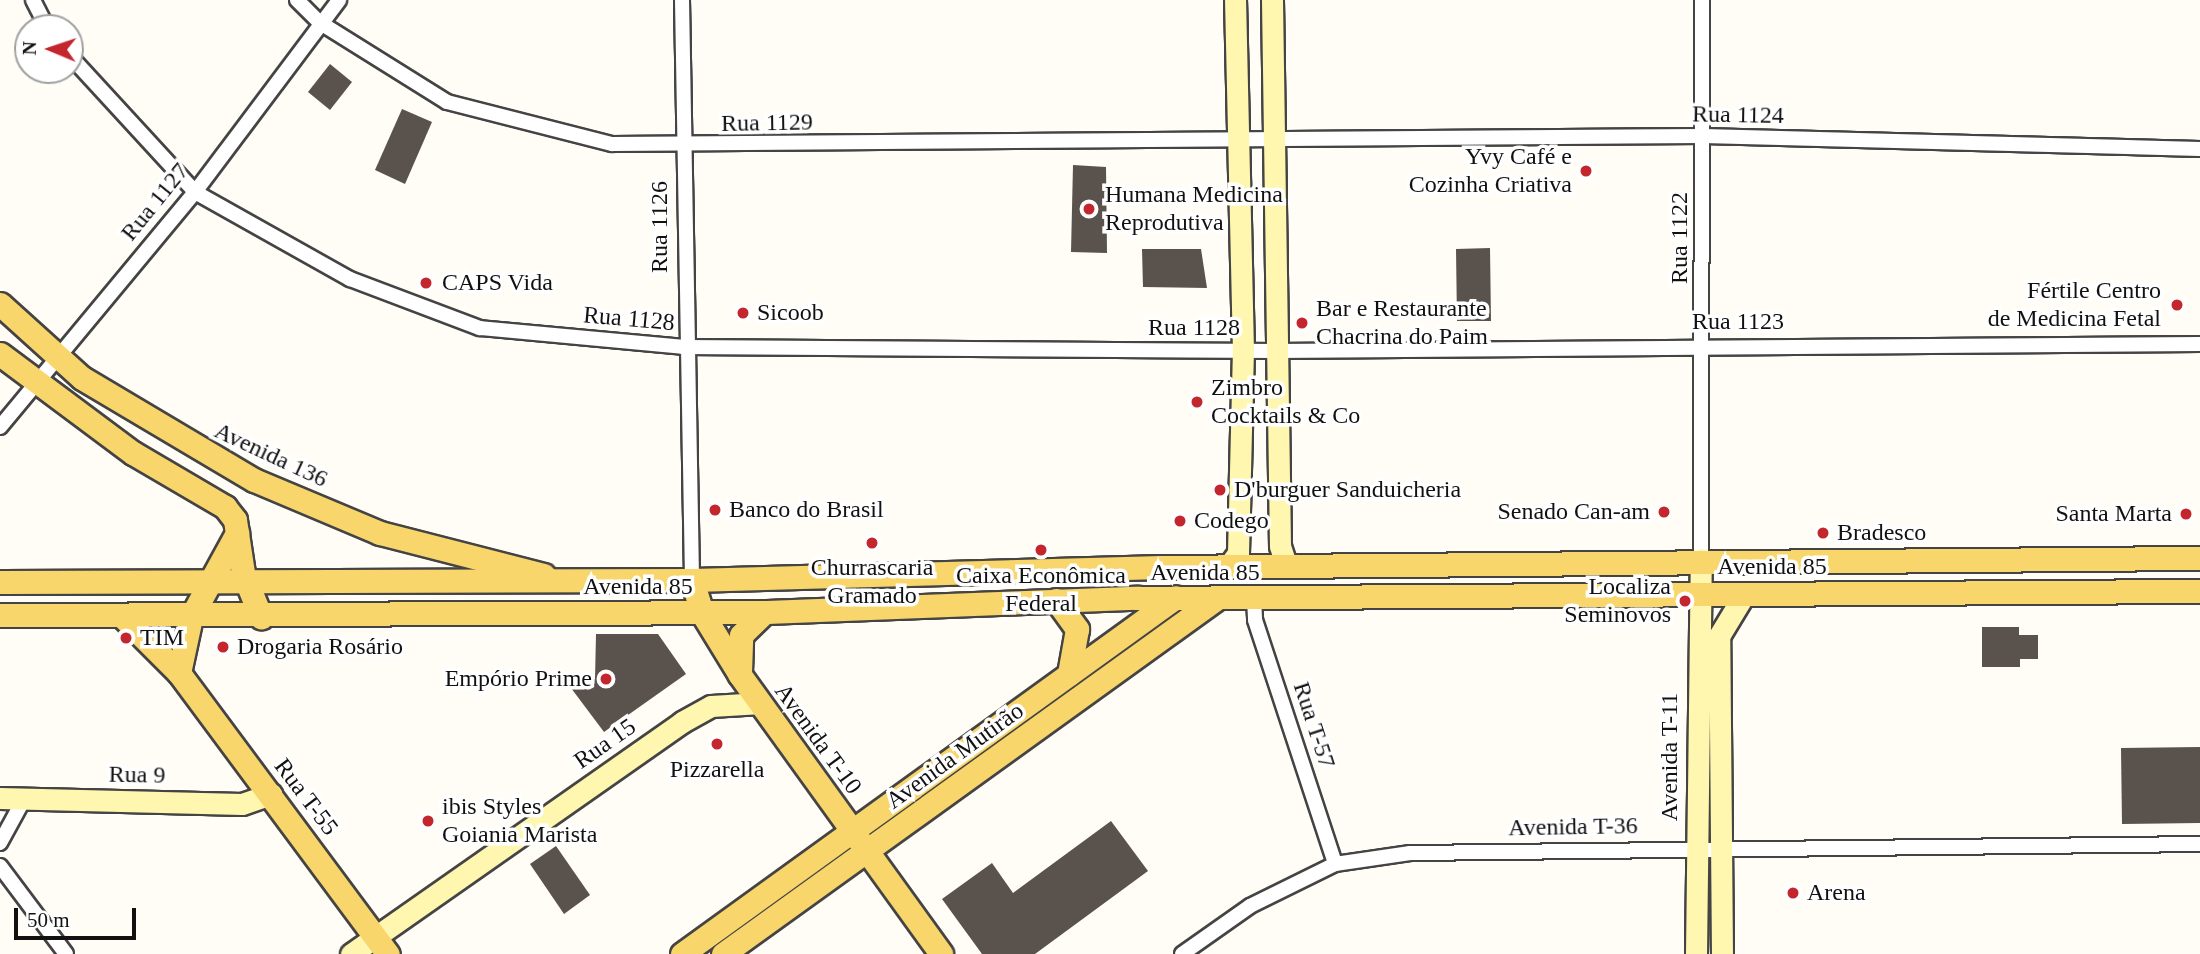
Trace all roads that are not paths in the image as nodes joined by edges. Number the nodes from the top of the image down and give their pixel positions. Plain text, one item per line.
1 (297, 0) edge
2 (339, 0) edge
3 (682, 0) edge
4 (1235, 0) edge
5 (1272, 0) edge
6 (1702, 0) edge
7 (320, 22) junction
8 (84, 71) edge
9 (1703, 136) junction
10 (1239, 141) junction
11 (1275, 141) junction
12 (683, 146) junction
13 (2200, 149) edge
14 (195, 192) junction
15 (0, 304) edge
16 (1703, 344) junction
17 (2200, 344) edge
18 (683, 347) junction
19 (1242, 351) junction
20 (1276, 351) junction
21 (0, 354) edge
22 (55, 356) junction
23 (36, 386) junction
24 (0, 427) edge
25 (238, 531) junction
26 (2200, 558) edge
27 (1701, 559) junction
28 (1626, 561) junction
29 (1228, 567) junction
30 (1287, 567) junction
31 (556, 580) junction
32 (692, 580) junction
33 (2200, 580) edge
34 (0, 582) edge
35 (209, 582) junction
36 (247, 582) junction
37 (2200, 591) edge
38 (1745, 593) junction
39 (1944, 593) junction
40 (1697, 594) junction
41 (1173, 599) junction
42 (1254, 599) junction
43 (1056, 600) junction
44 (1216, 600) junction
45 (765, 612) junction
46 (702, 613) junction
47 (0, 615) edge
48 (123, 617) junction
49 (261, 617) junction
50 (191, 618) junction
51 (179, 673) junction
52 (1069, 674) junction
53 (740, 675) junction
54 (761, 704) junction
55 (271, 794) junction
56 (0, 798) edge
57 (24, 799) junction
58 (852, 831) junction
59 (0, 843) edge
60 (2200, 844) edge
61 (1720, 846) junction
62 (1696, 847) junction
63 (868, 852) junction
64 (1335, 864) junction
65 (0, 866) edge
66 (382, 945) edge
67 (66, 954) edge
68 (351, 954) edge
69 (682, 954) edge
70 (723, 954) edge
71 (941, 954) edge
72 (1182, 954) edge
73 (1696, 954) edge
74 (1722, 954) edge

1 - 7 street, Rua 1129
2 - 7 street, Rua 1127
3 - 12 street, Rua 1126
4 - 10 main road
5 - 11 main road
6 - 9 street, Rua 1122
7 - 12 street, Rua 1129
7 - 14 street, Rua 1127
8 - 14 street, Rua 1128
9 - 11 street, Rua 1124
9 - 13 street, Rua 1124
9 - 16 street, Rua 1122
10 - 11 street, Rua 1129
10 - 12 street, Rua 1129
10 - 19 main road
11 - 20 main road
12 - 18 street, Rua 1126
14 - 18 street, Rua 1128
14 - 22 street, Rua 1127
15 - 22 main road, Avenida 136
16 - 17 street, Rua 1123
16 - 20 street, Rua 1123
16 - 27 street, Rua 1122
18 - 19 street, Rua 1128
18 - 32 street, Rua 1126
19 - 20 street, Rua 1128
19 - 29 main road
20 - 30 main road
21 - 23 main road
22 - 23 street, Rua 1127
22 - 31 main road, Avenida 136
23 - 24 street, Rua 1127
23 - 25 main road
25 - 35 main road
25 - 36 main road
26 - 27 main road, Avenida 85
27 - 28 main road, Avenida 85
27 - 38 main road
27 - 40 main road, Avenida T-11
28 - 30 main road, Avenida 85
28 - 41 main road
29 - 30 main road, Avenida 85
29 - 32 main road, Avenida 85
31 - 32 main road, Avenida 85
31 - 36 main road, Avenida 85
32 - 46 main road, Avenida T-10
33 - 39 main road
34 - 35 main road, Avenida 85
35 - 36 main road, Avenida 85
35 - 50 main road
36 - 49 main road
37 - 39 main road, Avenida 85
38 - 39 main road, Avenida 85
38 - 40 main road, Avenida 85
38 - 61 main road, Avenida T-11
40 - 42 main road, Avenida 85
40 - 62 main road, Avenida T-11
41 - 43 main road, Avenida 85
41 - 44 main road, Avenida 85
41 - 52 main road, Avenida Mutirão
42 - 44 main road, Avenida 85
42 - 64 street, Rua T-57
43 - 45 main road, Avenida 85
43 - 52 main road
44 - 63 main road, Avenida Mutirão
45 - 46 main road, Avenida 85
45 - 53 main road
46 - 49 main road, Avenida 85
46 - 53 main road, Avenida T-10
47 - 48 main road, Avenida 85
48 - 50 main road, Avenida 85
48 - 51 main road, Rua T-55
49 - 50 main road, Avenida 85
50 - 51 main road
51 - 55 main road, Rua T-55
52 - 58 main road, Avenida Mutirão
53 - 54 main road, Avenida T-10
54 - 58 main road, Avenida T-10
54 - 66 main road, Rua 15
55 - 57 main road, Rua 9
55 - 66 main road, Rua T-55
56 - 57 main road, Rua 9
57 - 59 street
58 - 63 main road, Avenida T-10
58 - 69 main road, Avenida Mutirão
60 - 61 street, Avenida T-36
61 - 62 street, Avenida T-36
61 - 74 main road, Avenida T-11
62 - 64 street, Avenida T-36
62 - 73 main road, Avenida T-11
63 - 70 main road, Avenida Mutirão
63 - 71 main road, Avenida T-10
64 - 72 street, Avenida T-36
65 - 67 street
66 - 68 main road, Rua 15

